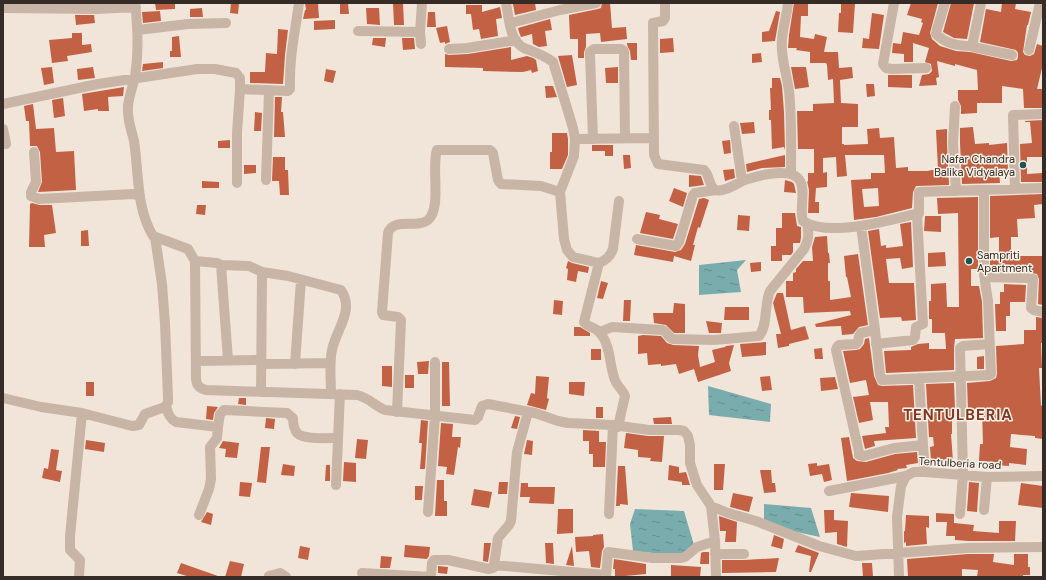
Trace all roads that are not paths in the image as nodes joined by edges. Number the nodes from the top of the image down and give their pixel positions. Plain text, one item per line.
1 (299, 3) edge
2 (422, 3) edge
3 (506, 3) edge
4 (596, 3) edge
5 (665, 3) edge
6 (788, 3) edge
7 (894, 3) edge
8 (945, 3) edge
9 (982, 3) edge
10 (1040, 3) edge
11 (135, 5) edge
12 (3, 8) edge
13 (226, 23) dead end
14 (510, 23) junction
15 (138, 30) junction
16 (358, 31) dead end
17 (420, 32) junction
18 (516, 40) junction
19 (421, 44) dead end
20 (972, 46) junction
21 (449, 49) dead end
22 (1029, 50) dead end
23 (1012, 55) dead end
24 (926, 68) dead end
25 (134, 78) junction
26 (240, 89) junction
27 (269, 91) junction
28 (3, 104) edge
29 (955, 106) dead end
30 (1043, 114) edge
31 (734, 126) dead end
32 (3, 129) edge
33 (625, 138) junction
34 (654, 138) junction
35 (575, 139) junction
36 (594, 139) junction
37 (6, 144) dead end
38 (34, 152) dead end
39 (791, 174) junction
40 (266, 180) dead end
41 (742, 181) junction
42 (237, 183) dead end
43 (1043, 188) edge
44 (1015, 189) junction
45 (716, 190) junction
46 (984, 190) junction
47 (956, 191) junction
48 (560, 192) junction
49 (140, 196) junction
50 (619, 201) dead end
51 (917, 214) junction
52 (807, 223) junction
53 (861, 226) junction
54 (155, 238) junction
55 (637, 239) dead end
56 (195, 261) junction
57 (599, 263) junction
58 (222, 265) junction
59 (262, 272) junction
60 (985, 277) junction
61 (301, 280) junction
62 (1043, 312) edge
63 (875, 330) junction
64 (600, 332) junction
65 (876, 344) junction
66 (990, 344) junction
67 (228, 360) junction
68 (196, 361) junction
69 (261, 362) junction
70 (435, 362) dead end
71 (330, 363) junction
72 (295, 364) junction
73 (962, 376) junction
74 (919, 378) junction
75 (261, 392) junction
76 (336, 394) junction
77 (3, 398) edge
78 (166, 406) junction
79 (397, 412) junction
80 (528, 412) junction
81 (82, 413) junction
82 (435, 416) junction
83 (616, 426) junction
84 (218, 427) junction
85 (338, 438) junction
86 (923, 445) junction
87 (925, 472) junction
88 (963, 474) junction
89 (906, 476) junction
90 (1043, 476) edge
91 (987, 477) junction
92 (336, 485) dead end
93 (829, 491) dead end
94 (711, 506) junction
95 (984, 510) dead end
96 (428, 512) dead end
97 (609, 514) dead end
98 (960, 514) dead end
99 (199, 515) dead end
100 (715, 541) junction
101 (1043, 547) edge
102 (897, 553) junction
103 (715, 554) junction
104 (744, 554) dead end
105 (494, 566) junction
106 (362, 573) dead end
107 (606, 576) edge
108 (79, 577) edge
109 (269, 577) edge
110 (286, 577) edge
111 (431, 577) edge
112 (716, 577) edge
113 (899, 577) edge

1 - 27 street
2 - 17 street
3 - 14 street
4 - 14 street
5 - 34 street
6 - 39 street
7 - 24 street
8 - 20 street
9 - 20 street
10 - 22 street
11 - 12 street
11 - 15 street
13 - 15 street
14 - 18 street
15 - 25 street
16 - 17 street
17 - 19 street
18 - 21 street
18 - 35 street
20 - 23 street
25 - 26 street
25 - 28 street
25 - 49 street
26 - 27 street
26 - 42 street
27 - 40 street
29 - 47 street
30 - 44 street
31 - 41 street
32 - 37 street
33 - 34 street
33 - 36 street
33 - 36 street
34 - 45 street
35 - 36 street
35 - 48 street
38 - 49 street
39 - 41 street
39 - 52 street
41 - 45 street
43 - 44 street
44 - 46 street
45 - 55 street
46 - 47 street
46 - 60 street
47 - 51 street
48 - 57 street
48 - 79 street
49 - 54 street
50 - 57 street
51 - 53 street
51 - 65 street
52 - 53 street
52 - 64 street
53 - 63 street
54 - 56 street
54 - 78 street
56 - 58 street
56 - 68 street
57 - 64 street
58 - 59 street
58 - 67 street
59 - 61 street
59 - 69 street
60 - 62 street
60 - 66 street
61 - 71 street
61 - 72 street
63 - 65 street
63 - 86 street
64 - 83 street
65 - 74 street
66 - 73 street
66 - 73 street
67 - 68 street
67 - 69 street
68 - 75 street
69 - 72 street
69 - 75 street
70 - 82 street
71 - 72 street
71 - 76 street
73 - 74 street
73 - 88 street
74 - 86 street
75 - 76 street
76 - 79 street
76 - 85 street
77 - 81 street
78 - 81 street
78 - 84 street
79 - 82 street
80 - 82 street
80 - 83 street
80 - 105 street
81 - 108 street
82 - 96 street
83 - 94 street
83 - 97 street
84 - 85 street
84 - 99 street
85 - 92 street
86 - 87 street
87 - 88 street, Tentulberia road
87 - 89 street, Tentulberia road
88 - 91 street, Tentulberia road
88 - 98 street
89 - 93 street
89 - 102 street, Tentulberia road
90 - 91 street, Tentulberia road
91 - 95 street
94 - 100 street
94 - 102 street
100 - 103 street
100 - 107 street
101 - 102 street
102 - 113 street, Tentulberia road
103 - 104 street
103 - 112 street
105 - 107 street
105 - 111 street
106 - 111 street
109 - 110 street

